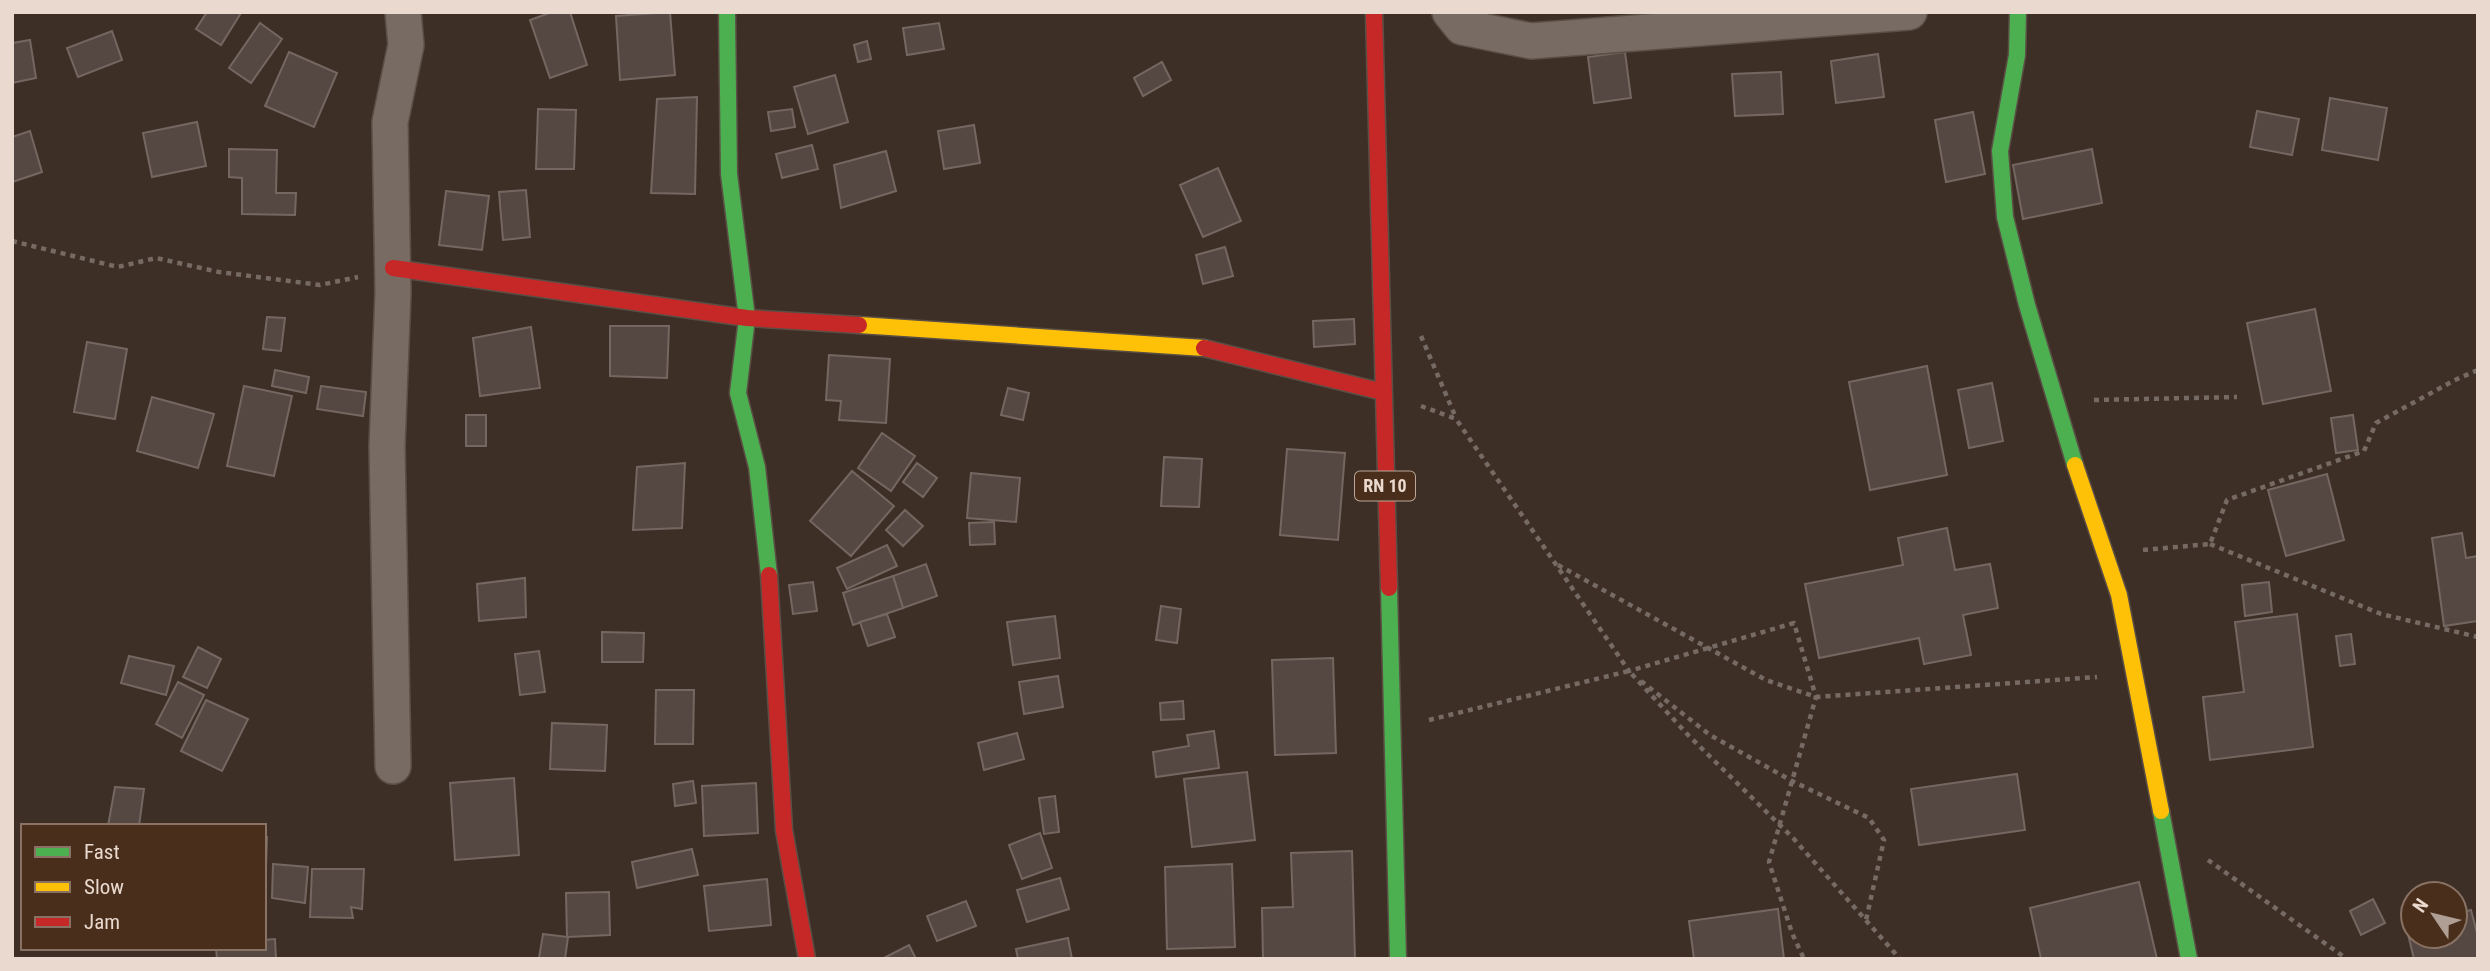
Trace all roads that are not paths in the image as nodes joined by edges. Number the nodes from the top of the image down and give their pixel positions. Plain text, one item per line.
1 (403, 12) edge
2 (726, 12) edge
3 (1374, 12) edge
4 (1450, 12) edge
5 (1909, 12) edge
6 (2018, 12) edge
7 (393, 268) junction
8 (747, 318) junction
9 (1382, 392) junction
10 (393, 766) dead end
11 (807, 959) edge
12 (1398, 959) edge
13 (2189, 959) edge

1 - 7 street
2 - 8 street
3 - 9 street, RN 10
4 - 5 street
6 - 13 street
7 - 8 street
7 - 10 street
8 - 9 street
8 - 11 street
9 - 12 street, RN 10

